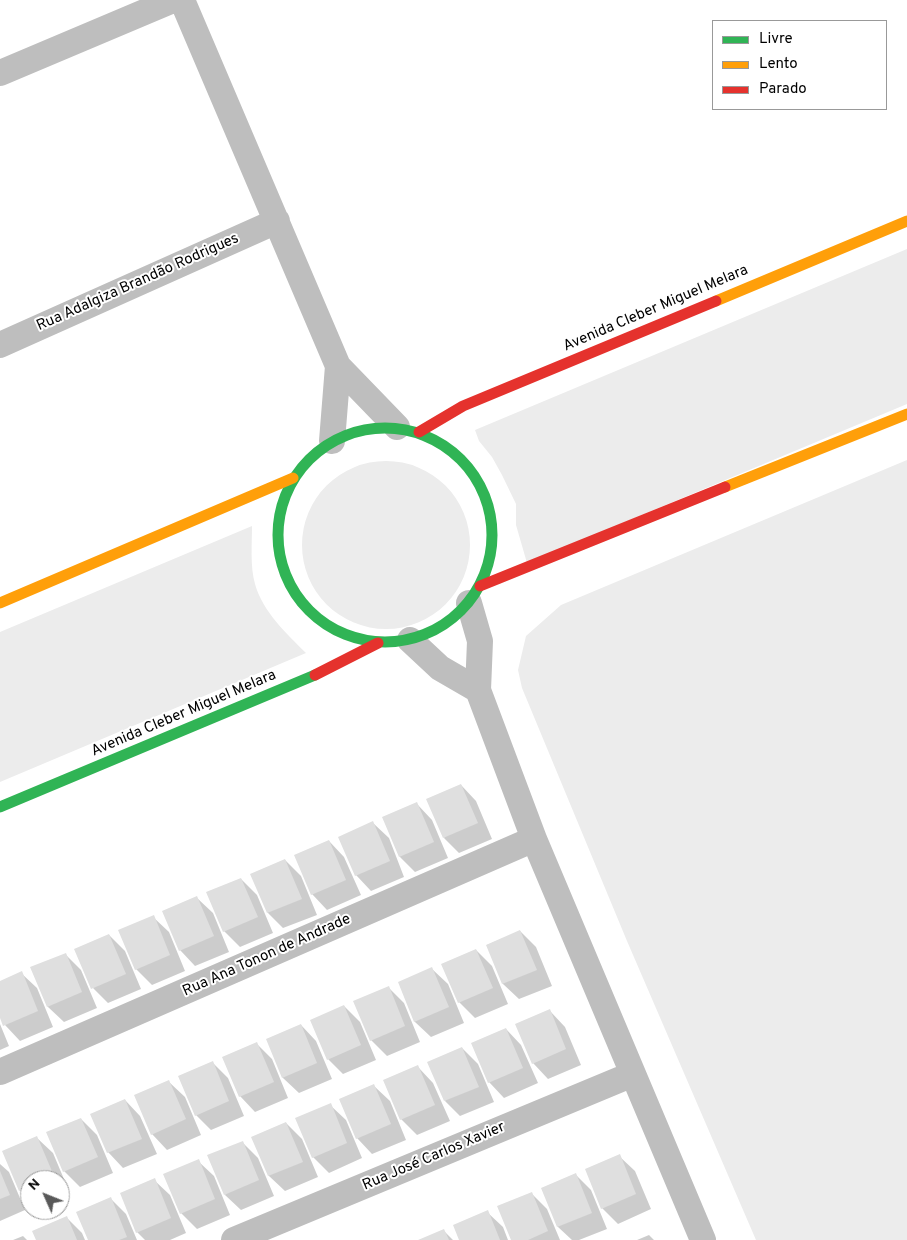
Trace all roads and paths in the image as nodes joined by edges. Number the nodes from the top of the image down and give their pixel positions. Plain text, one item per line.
1 (173, 0) edge
2 (182, 0) edge
3 (0, 74) edge
4 (277, 221) junction
5 (907, 221) edge
6 (0, 345) edge
7 (338, 366) junction
8 (907, 414) edge
9 (408, 429) junction
10 (332, 441) junction
11 (294, 478) junction
12 (475, 594) junction
13 (0, 603) edge
14 (410, 640) junction
15 (378, 642) junction
16 (478, 690) junction
17 (0, 807) edge
18 (534, 839) junction
19 (0, 1072) edge
20 (634, 1074) junction
21 (234, 1240) edge
22 (703, 1240) edge

1 - 3 street
2 - 4 street
4 - 6 street, Rua Adalgiza Brandão Rodrigues
4 - 7 street
5 - 9 street, Avenida Cleber Miguel Melara
7 - 9 street
7 - 10 street
8 - 12 street
9 - 10 street
9 - 12 street
10 - 11 street
11 - 13 street
11 - 15 street
12 - 14 street
12 - 16 street
14 - 15 street
14 - 16 street
15 - 17 street, Avenida Cleber Miguel Melara
16 - 18 street
18 - 19 street, Rua Ana Tonon de Andrade
18 - 20 street
20 - 21 street, Rua José Carlos Xavier
20 - 22 street

